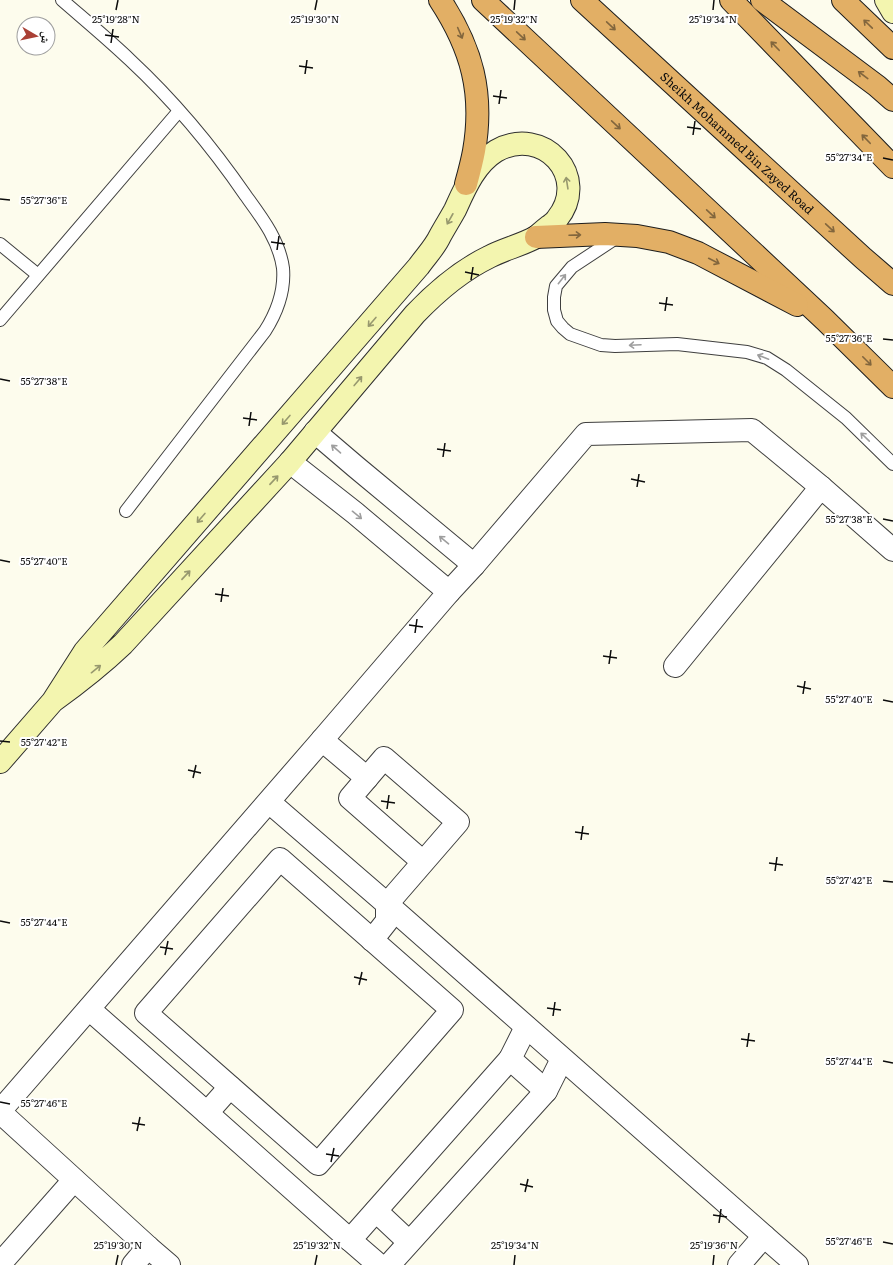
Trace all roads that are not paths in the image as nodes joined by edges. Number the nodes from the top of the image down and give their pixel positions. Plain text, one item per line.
1 (62, 0) edge
2 (440, 0) edge
3 (483, 0) edge
4 (582, 0) edge
5 (731, 0) edge
6 (762, 0) edge
7 (843, 0) edge
8 (886, 0) edge
9 (893, 12) edge
10 (893, 48) edge
11 (893, 100) edge
12 (179, 111) junction
13 (893, 168) edge
14 (466, 184) junction
15 (621, 235) junction
16 (536, 237) junction
17 (0, 244) edge
18 (862, 258) junction
19 (38, 275) junction
20 (893, 284) edge
21 (893, 294) edge
22 (0, 320) edge
23 (824, 320) junction
24 (893, 387) edge
25 (316, 432) junction
26 (290, 462) junction
27 (893, 464) edge
28 (821, 487) junction
29 (126, 511) dead end
30 (893, 550) edge
31 (474, 565) junction
32 (449, 592) junction
33 (675, 666) dead end
34 (53, 701) junction
35 (322, 740) junction
36 (0, 762) edge
37 (367, 778) junction
38 (269, 802) junction
39 (424, 862) junction
40 (387, 904) junction
41 (372, 940) junction
42 (89, 1009) junction
43 (526, 1027) junction
44 (510, 1059) junction
45 (562, 1059) junction
46 (230, 1087) junction
47 (546, 1091) junction
48 (0, 1112) edge
49 (207, 1113) junction
50 (74, 1180) junction
51 (376, 1211) junction
52 (764, 1236) junction
53 (350, 1240) junction
54 (409, 1242) junction
55 (148, 1247) junction
56 (0, 1264) edge
57 (793, 1264) edge
58 (133, 1265) edge
59 (169, 1265) edge
60 (379, 1265) edge
61 (389, 1265) edge
62 (739, 1265) edge

1 - 12 lane
2 -> 14 highway
3 -> 23 highway
4 -> 18 highway, Sheikh Mohammed Bin Zayed Road
13 -> 5 highway
11 -> 6 highway
10 -> 7 highway
8 - 9 street
12 - 19 lane
12 - 29 lane
16 -> 14 street
14 -> 34 street
16 -> 15 highway
15 -> 23 highway
27 -> 15 lane
25 -> 16 street
17 - 19 lane
18 - 20 highway, Sheikh Mohammed Bin Zayed Road
18 - 21 highway
19 - 22 lane
23 -> 24 highway
25 - 26 street
31 -> 25 street
26 -> 32 street
34 -> 26 street
28 - 30 street
28 - 31 street
28 - 33 street
31 - 32 street
32 - 35 street
34 - 36 street
35 - 37 street
35 - 38 street
37 - 39 street
37 - 39 street
38 - 40 street
38 - 42 street
39 - 40 street
40 - 41 street
40 - 43 street
41 - 46 street
41 - 46 street
42 - 48 street
42 - 49 street
43 - 44 street
43 - 45 street
44 - 47 street
44 - 51 street
45 - 47 street
45 - 52 street
46 - 49 street
47 - 54 street
48 - 50 street
49 - 53 street
50 - 55 street
50 - 56 street
51 - 53 street
51 - 54 street
52 - 57 street
52 - 62 street
53 - 60 street
54 - 61 street
55 - 58 street
55 - 59 street

